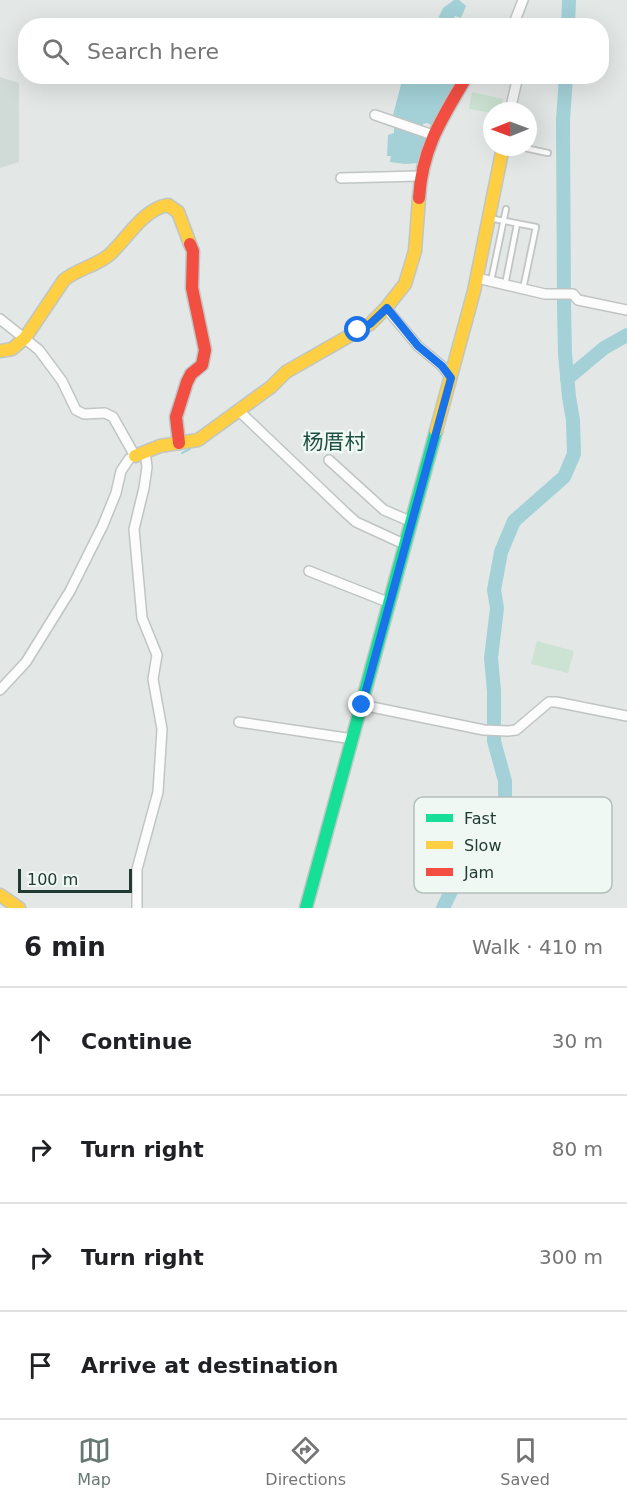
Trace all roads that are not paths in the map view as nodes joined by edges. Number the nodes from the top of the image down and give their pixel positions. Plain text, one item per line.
1 (523, 0) edge
2 (516, 18) edge
3 (462, 84) edge
4 (516, 84) edge
5 (512, 102) edge
6 (375, 115) dead end
7 (431, 135) junction
8 (537, 151) edge
9 (548, 153) dead end
10 (501, 156) edge
11 (420, 176) junction
12 (341, 178) dead end
13 (506, 209) dead end
14 (489, 218) junction
15 (504, 221) junction
16 (517, 224) junction
17 (477, 278) junction
18 (491, 281) junction
19 (505, 285) junction
20 (523, 289) junction
21 (387, 308) junction
22 (627, 310) edge
23 (0, 319) edge
24 (25, 338) junction
25 (0, 351) edge
26 (451, 378) junction
27 (239, 411) junction
28 (179, 443) junction
29 (140, 453) junction
30 (329, 460) dead end
31 (412, 522) junction
32 (406, 545) junction
33 (309, 571) dead end
34 (390, 603) junction
35 (0, 690) edge
36 (362, 705) junction
37 (627, 716) edge
38 (239, 722) dead end
39 (353, 739) junction
40 (0, 895) edge
41 (19, 908) edge
42 (137, 908) edge
43 (306, 908) edge

1 - 2 street
3 - 7 street
4 - 5 street
6 - 7 street
7 - 11 street
8 - 9 lane
10 - 14 street
11 - 12 street
11 - 21 street
13 - 15 lane
14 - 15 lane
14 - 17 street
15 - 16 lane
15 - 18 lane
16 - 19 lane
16 - 20 lane
17 - 18 street
17 - 26 street
18 - 19 street
19 - 20 street
20 - 22 street
21 - 26 street
21 - 27 street
23 - 24 street
24 - 25 street
24 - 28 street
24 - 29 street
26 - 31 street
27 - 28 street
27 - 32 street
28 - 29 street
29 - 35 street
29 - 42 street
30 - 31 street
31 - 32 street
32 - 34 street
33 - 34 street
34 - 36 street
36 - 37 street
36 - 39 street
38 - 39 street
39 - 43 street
40 - 41 street

